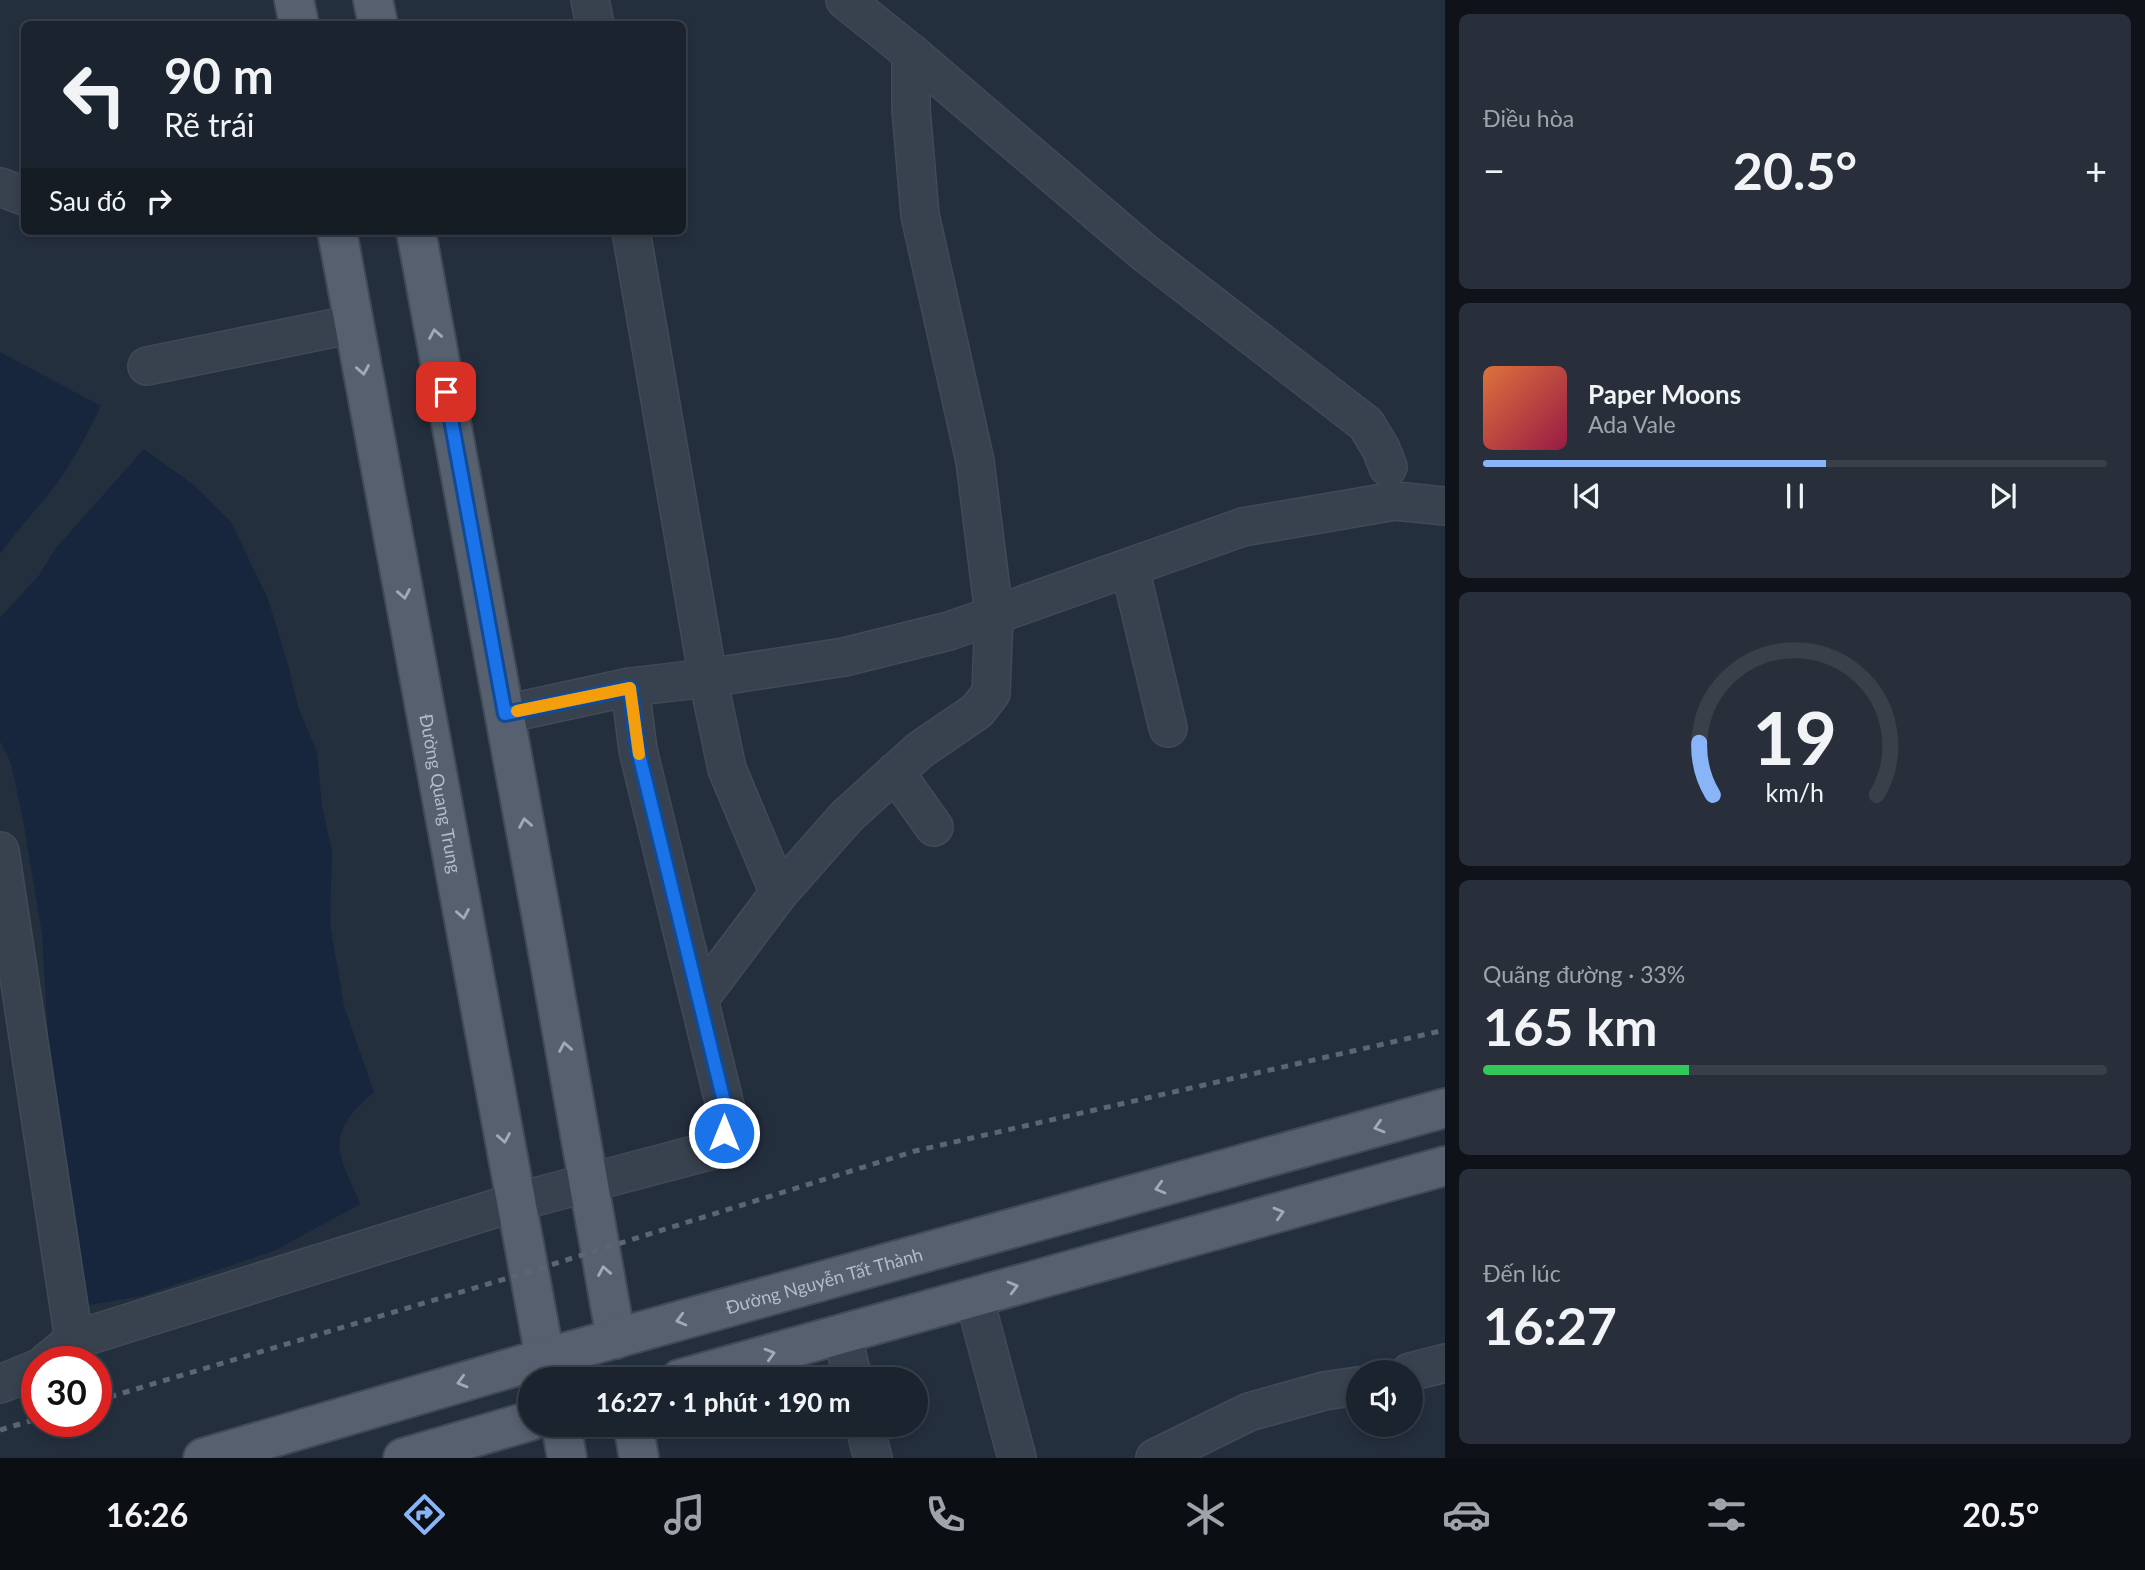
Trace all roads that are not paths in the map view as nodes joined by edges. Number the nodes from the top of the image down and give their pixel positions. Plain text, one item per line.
1 (294, 0) edge
2 (373, 0) edge
3 (590, 0) edge
4 (845, 0) edge
5 (298, 21) edge
6 (377, 21) edge
7 (594, 21) edge
8 (911, 53) junction
9 (0, 187) edge
10 (21, 195) edge
11 (338, 235) edge
12 (417, 235) edge
13 (632, 235) edge
14 (354, 324) junction
15 (147, 366) dead end
16 (1388, 467) dead end
17 (1445, 506) edge
18 (1130, 568) junction
19 (994, 614) junction
20 (708, 678) junction
21 (630, 688) junction
22 (505, 714) junction
23 (1167, 728) dead end
24 (895, 772) junction
25 (934, 827) dead end
26 (0, 851) edge
27 (779, 893) junction
28 (700, 998) junction
29 (1445, 1111) edge
30 (1445, 1167) edge
31 (1220, 1171) junction
32 (589, 1182) junction
33 (516, 1202) junction
34 (1234, 1225) junction
35 (974, 1297) junction
36 (842, 1334) junction
37 (616, 1339) junction
38 (60, 1346) edge
39 (76, 1346) edge
40 (545, 1358) junction
41 (1445, 1363) edge
42 (723, 1367) edge
43 (850, 1367) edge
44 (1423, 1369) edge
45 (21, 1375) edge
46 (0, 1384) edge
47 (1346, 1388) edge
48 (518, 1424) edge
49 (563, 1437) edge
50 (635, 1437) edge
51 (867, 1437) edge
52 (203, 1458) edge
53 (403, 1458) edge
54 (567, 1458) edge
55 (639, 1458) edge
56 (873, 1458) edge
57 (1017, 1458) edge
58 (1155, 1458) edge

1 - 5 main road
2 - 6 main road
3 - 7 street
4 - 8 street
8 - 16 street
8 - 19 street
9 - 10 street
11 - 14 main road, Đường Quang Trung
22 -> 12 main road
13 - 20 street
14 - 15 street
14 -> 33 main road, Đường Quang Trung
17 - 18 street
18 - 19 street
18 - 23 street
19 - 20 street
19 - 24 street
20 - 21 street
20 - 27 street
21 - 22 street
21 - 28 street
32 -> 22 main road
24 - 25 street
24 - 27 street
26 - 38 street
27 - 28 street
28 - 32 street
29 -> 31 main road, Đường Nguyễn Tất Thành
34 -> 30 main road
31 - 34 main road
31 -> 37 main road, Đường Nguyễn Tất Thành
32 - 33 street
37 -> 32 main road
33 - 39 street
33 - 40 main road, Đường Quang Trung
35 -> 34 main road
35 - 36 main road
35 - 57 street
42 -> 36 main road
36 - 43 street
37 - 40 main road, Đường Nguyễn Tất Thành
40 -> 52 main road, Đường Nguyễn Tất Thành
41 - 44 street
45 - 46 street
47 - 58 street
48 - 53 main road
49 - 54 main road
50 - 55 main road
51 - 56 street

